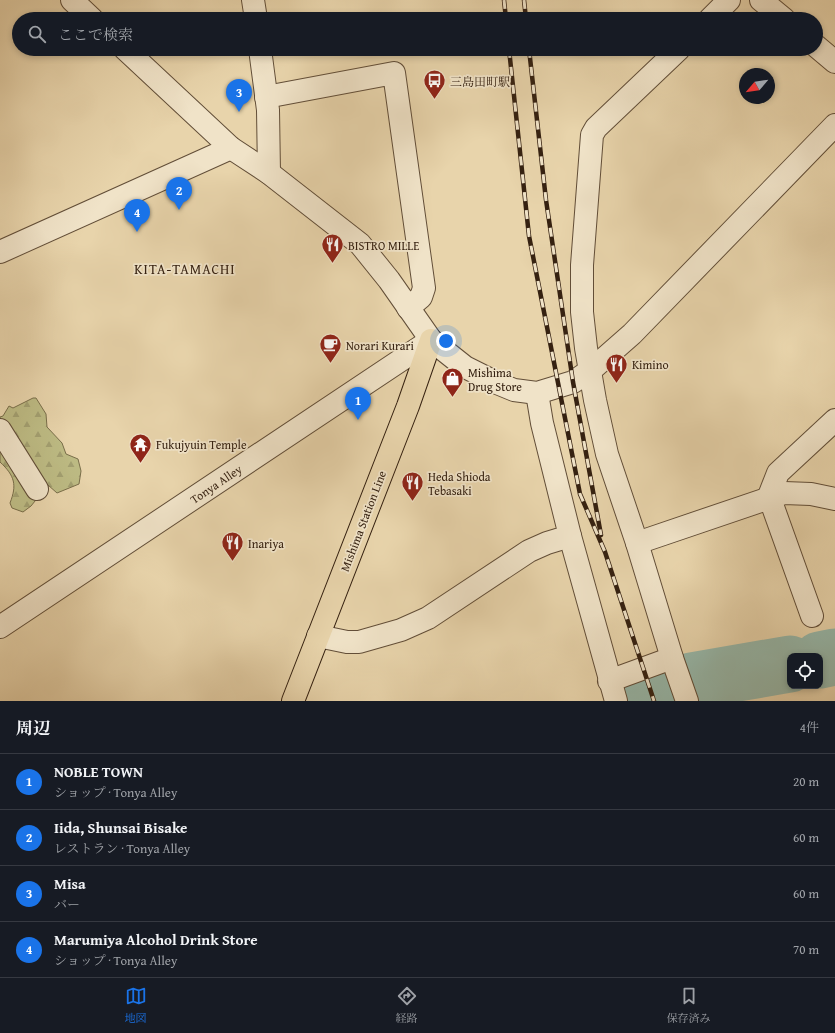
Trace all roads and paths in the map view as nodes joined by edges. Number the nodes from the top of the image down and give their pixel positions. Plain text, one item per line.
1 (72, 0) edge
2 (253, 0) edge
3 (729, 0) edge
4 (761, 0) edge
5 (85, 12) edge
6 (255, 12) edge
7 (717, 12) edge
8 (776, 12) edge
9 (823, 52) edge
10 (132, 56) edge
11 (261, 56) edge
12 (672, 56) edge
13 (835, 62) edge
14 (266, 97) junction
15 (835, 125) edge
16 (231, 148) junction
17 (269, 173) junction
18 (0, 252) edge
19 (408, 308) junction
20 (431, 340) junction
21 (591, 370) junction
22 (537, 393) junction
23 (835, 420) edge
24 (0, 430) edge
25 (37, 489) dead end
26 (769, 496) junction
27 (835, 499) edge
28 (570, 536) junction
29 (637, 543) junction
30 (812, 616) dead end
31 (0, 627) edge
32 (318, 636) junction
33 (673, 662) junction
34 (613, 691) edge
35 (294, 701) edge
36 (687, 701) edge

1 - 5 street
2 - 6 street
3 - 7 street
4 - 8 street
9 - 13 street
10 - 16 street
11 - 14 street
12 - 21 street
14 - 17 street
14 - 19 street
15 - 21 street
16 - 17 street
16 - 18 street
17 - 19 street
19 - 20 street
20 - 22 street
20 - 31 street, Tonya Alley
20 - 32 main road, Mishima Station Line
21 - 22 street
21 - 29 street
22 - 28 street
23 - 26 street
24 - 25 street
26 - 27 street
26 - 29 street
26 - 30 street
28 - 32 street
28 - 34 street
29 - 33 street
32 - 35 main road, Mishima Station Line
33 - 34 street
33 - 36 street

